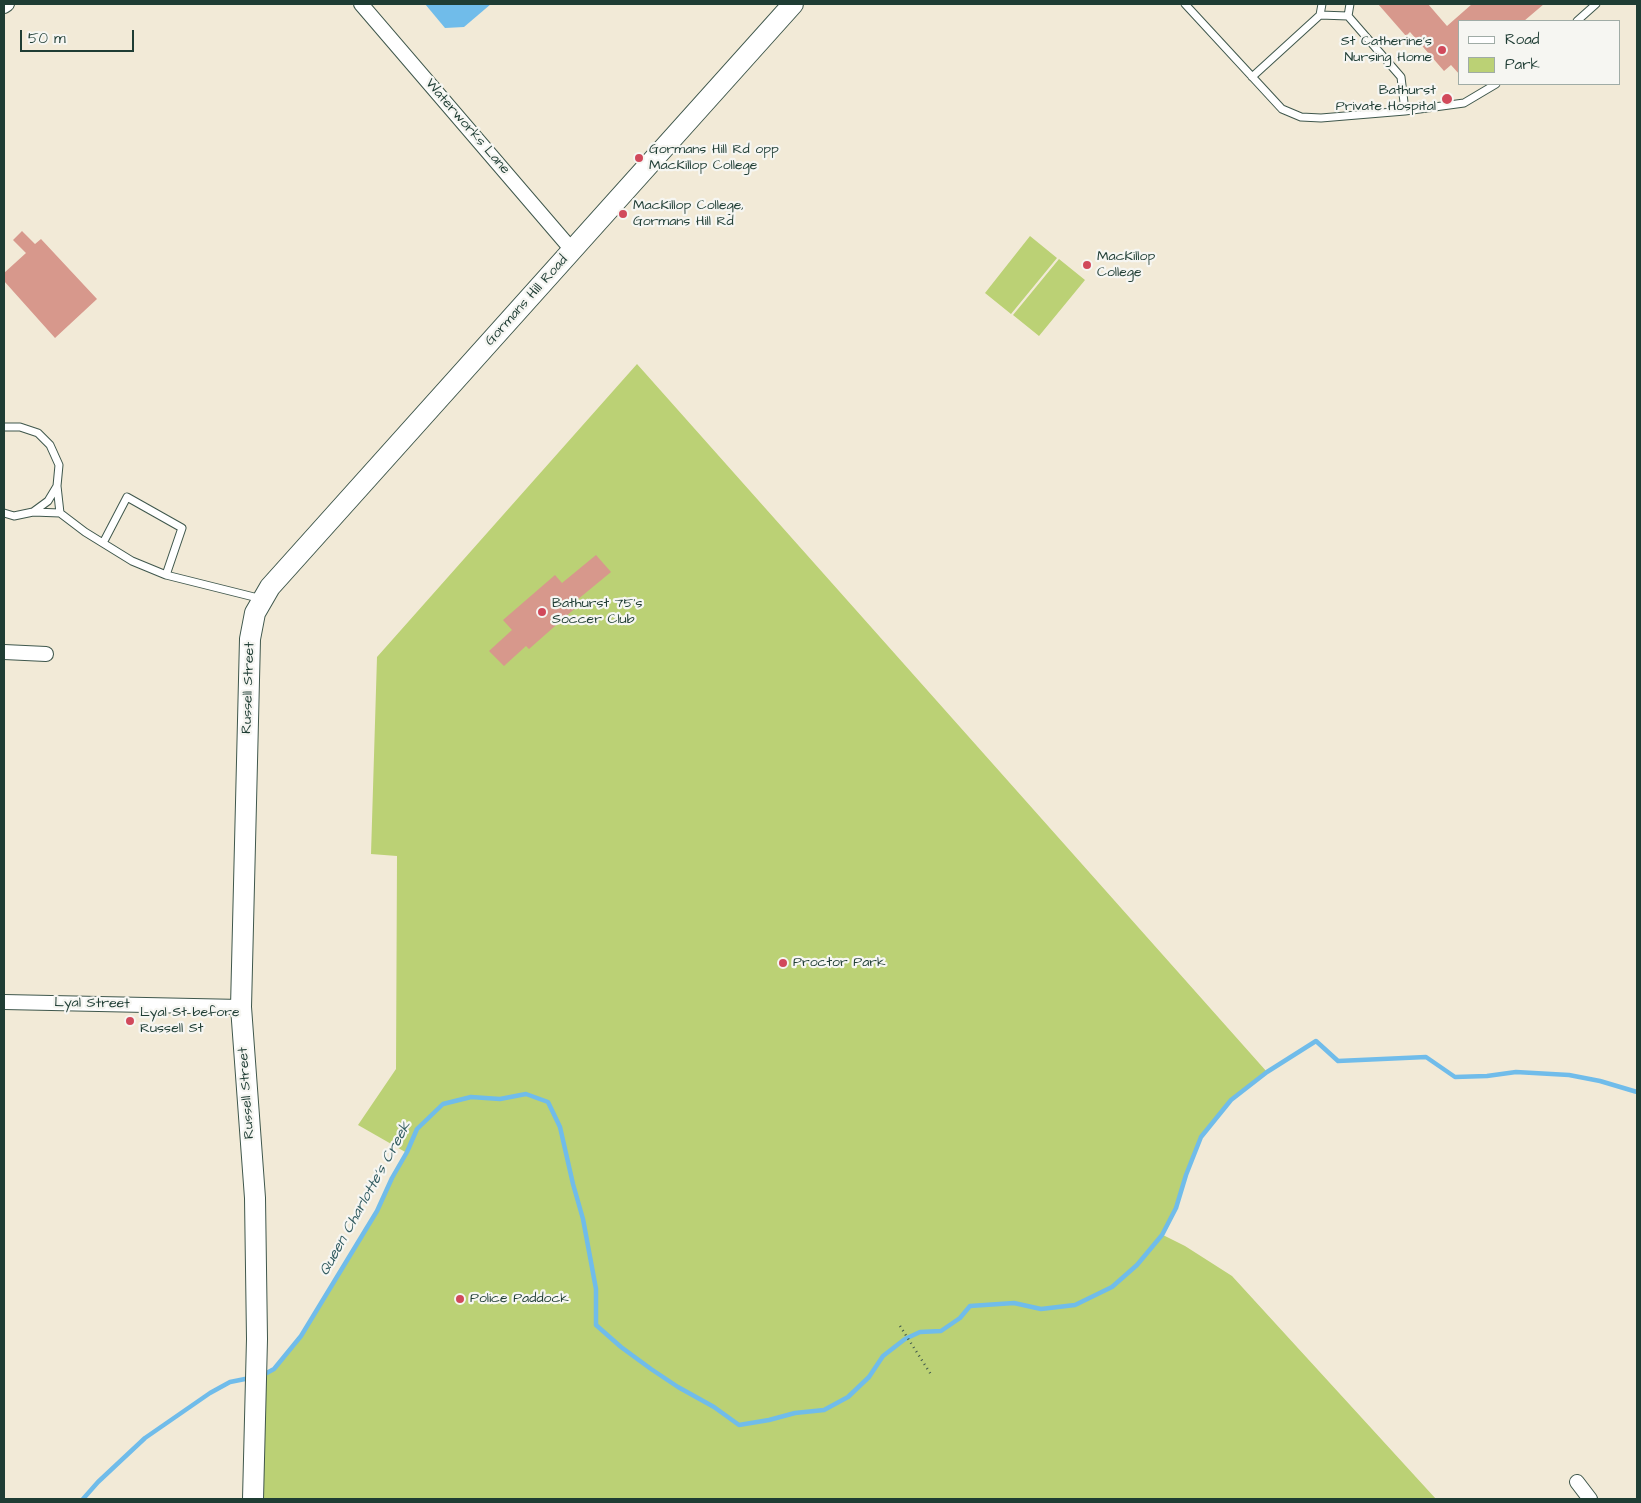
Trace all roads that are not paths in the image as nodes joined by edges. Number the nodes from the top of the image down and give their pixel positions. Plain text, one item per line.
1 (7, 4) edge
2 (361, 4) edge
3 (794, 4) edge
4 (1185, 4) edge
5 (1322, 4) edge
6 (1350, 4) edge
7 (1596, 4) edge
8 (4, 6) edge
9 (1320, 15) junction
10 (1348, 16) junction
11 (1577, 20) edge
12 (1252, 77) junction
13 (1494, 85) edge
14 (1405, 111) junction
15 (572, 250) junction
16 (4, 427) edge
17 (57, 486) junction
18 (33, 512) junction
19 (4, 513) edge
20 (60, 513) junction
21 (103, 543) junction
22 (166, 575) junction
23 (262, 599) junction
24 (4, 652) edge
25 (46, 654) dead end
26 (4, 1002) edge
27 (240, 1007) junction
28 (1577, 1482) dead end
29 (252, 1499) edge
30 (1590, 1499) edge

1 - 8 street
2 - 15 street, Waterworks Lane
3 - 15 street, Gormans Hill Road
4 - 12 lane
5 - 9 lane
6 - 10 lane
7 - 11 lane
9 - 10 lane
9 - 12 lane
10 - 14 lane
12 - 14 lane
13 - 14 lane
15 - 23 street, Gormans Hill Road
16 - 17 lane
17 - 18 lane
17 - 20 lane
18 - 19 lane
18 - 20 lane
20 - 21 lane
21 - 22 lane
21 - 22 lane
22 - 23 lane
23 - 27 street, Russell Street
24 - 25 street
26 - 27 street, Lyal Street
27 - 29 street, Russell Street
28 - 30 street

